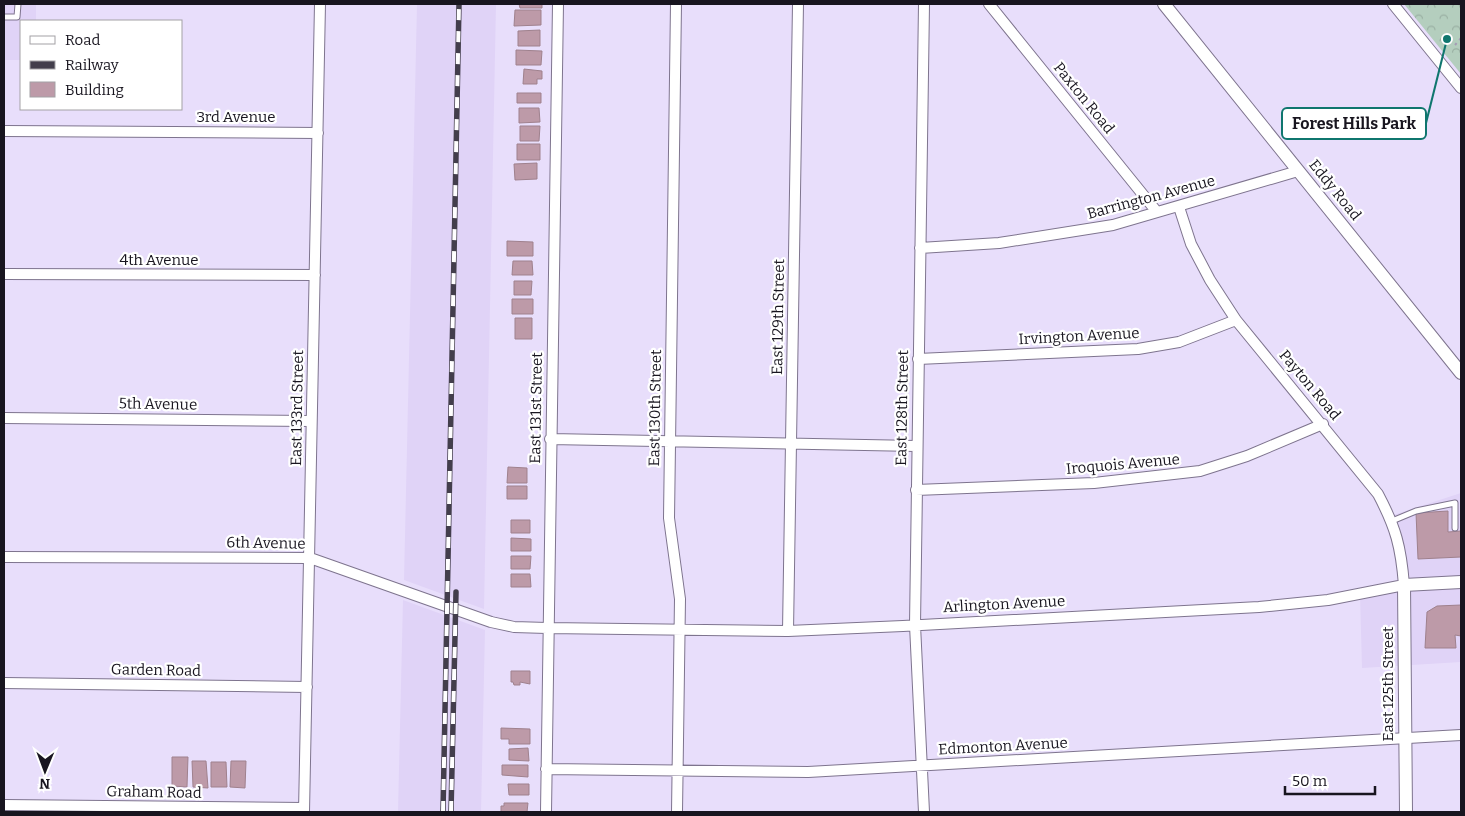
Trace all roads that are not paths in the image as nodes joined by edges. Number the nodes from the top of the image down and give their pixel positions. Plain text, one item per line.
1 (18, 4) edge
2 (320, 4) edge
3 (558, 4) edge
4 (676, 4) edge
5 (798, 4) edge
6 (924, 4) edge
7 (988, 4) edge
8 (1164, 4) edge
9 (1393, 4) edge
10 (4, 17) edge
11 (1461, 88) edge
12 (4, 131) edge
13 (318, 133) junction
14 (1298, 171) junction
15 (1179, 207) junction
16 (1157, 212) junction
17 (920, 248) junction
18 (4, 274) edge
19 (315, 275) junction
20 (1236, 320) junction
21 (918, 359) junction
22 (1461, 373) edge
23 (4, 418) edge
24 (312, 421) junction
25 (1323, 424) junction
26 (550, 439) junction
27 (669, 441) junction
28 (791, 444) junction
29 (916, 446) junction
30 (916, 490) junction
31 (1392, 520) junction
32 (1455, 528) dead end
33 (4, 557) edge
34 (310, 558) junction
35 (1461, 582) edge
36 (1404, 586) junction
37 (914, 625) junction
38 (547, 628) junction
39 (680, 631) junction
40 (788, 631) junction
41 (4, 683) edge
42 (307, 687) junction
43 (1461, 736) edge
44 (1404, 739) junction
45 (920, 766) junction
46 (546, 769) junction
47 (678, 769) junction
48 (4, 805) edge
49 (304, 810) edge
50 (546, 812) edge
51 (677, 812) edge
52 (924, 812) edge
53 (1406, 812) edge

1 - 10 lane
2 - 13 street, East 133rd Street
3 - 26 street, East 131st Street
4 - 27 street, East 130th Street
5 - 28 street, East 129th Street
6 - 17 street, East 128th Street
7 - 16 street, Paxton Road
8 - 14 street, Eddy Road
9 - 11 street
12 - 13 street, 3rd Avenue
13 - 19 street, East 133rd Street
14 - 15 street, Barrington Avenue
14 - 22 street, Eddy Road
15 - 16 street, Barrington Avenue
15 - 20 street, Payton Road
16 - 17 street, Barrington Avenue
17 - 21 street, East 128th Street
18 - 19 street, 4th Avenue
19 - 24 street, East 133rd Street
20 - 21 street, Irvington Avenue
20 - 25 street, Payton Road
21 - 29 street, East 128th Street
23 - 24 street, 5th Avenue
24 - 34 street, East 133rd Street
25 - 30 street, Iroquois Avenue
25 - 31 street, Payton Road
26 - 27 street
26 - 38 street, East 131st Street
27 - 28 street
27 - 39 street, East 130th Street
28 - 29 street
28 - 40 street, East 129th Street
29 - 30 street, East 128th Street
30 - 37 street, East 128th Street
31 - 32 lane
31 - 36 street, Payton Road
33 - 34 street, 6th Avenue
34 - 38 street, 6th Avenue
34 - 42 street, East 133rd Street
35 - 36 street, Arlington Avenue
36 - 37 street, Arlington Avenue
36 - 44 street, East 125th Street
37 - 40 street, Arlington Avenue
37 - 45 street, East 128th Street
38 - 39 street, Arlington Avenue
38 - 46 street, East 131st Street
39 - 40 street, Arlington Avenue
39 - 47 street, East 130th Street
41 - 42 street, Garden Road
42 - 49 street, East 133rd Street
43 - 44 street, Edmonton Avenue
44 - 45 street, Edmonton Avenue
44 - 53 street, East 125th Street
45 - 47 street, Edmonton Avenue
45 - 52 street, East 128th Street
46 - 47 street, Edmonton Avenue
46 - 50 street, East 131st Street
47 - 51 street, East 130th Street
48 - 49 street, Graham Road

